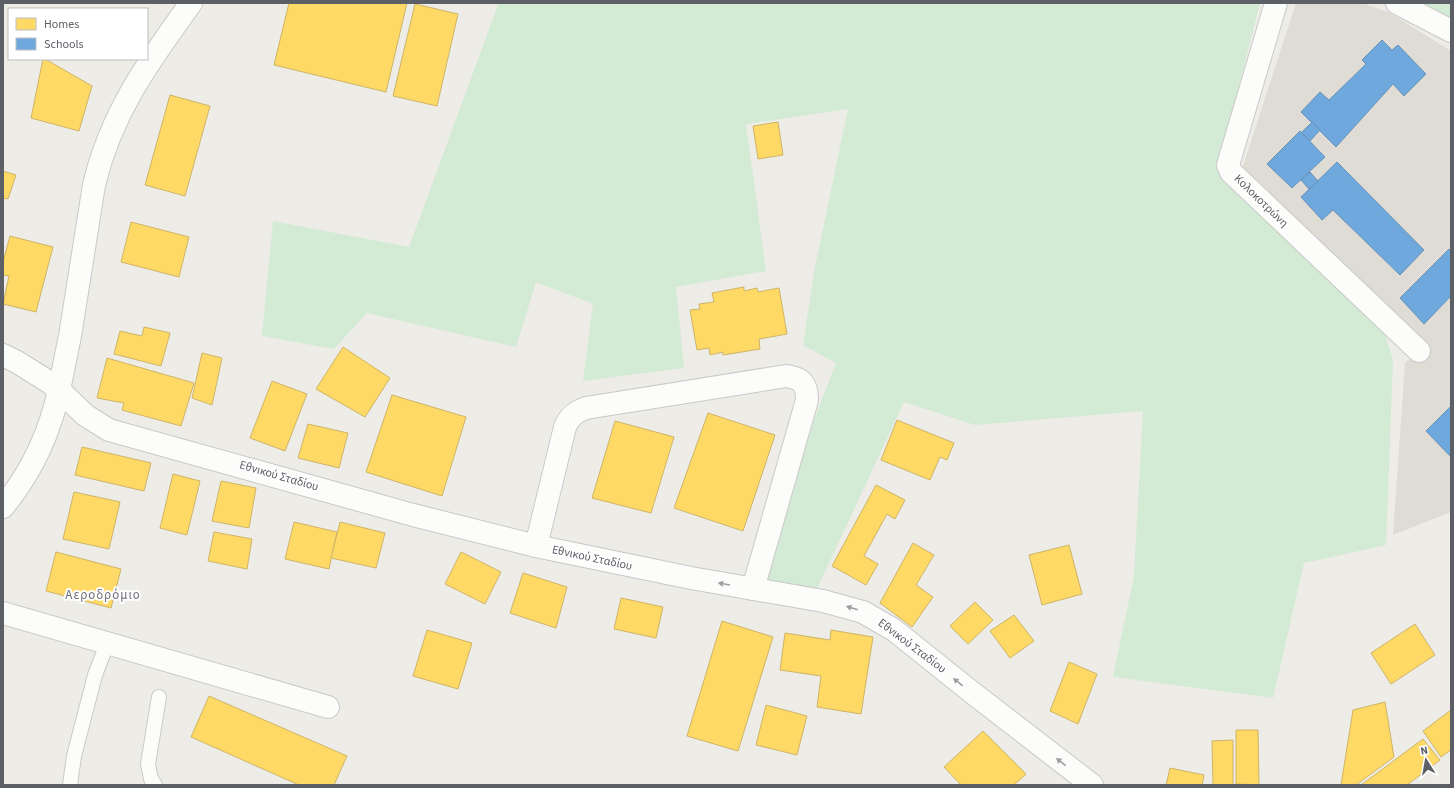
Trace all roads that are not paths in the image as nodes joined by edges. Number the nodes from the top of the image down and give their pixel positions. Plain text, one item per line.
1 (191, 3) edge
2 (1276, 3) edge
3 (1397, 3) edge
4 (1451, 31) edge
5 (1419, 351) dead end
6 (3, 355) edge
7 (60, 390) junction
8 (6, 498) edge
9 (536, 546) junction
10 (753, 589) junction
11 (3, 613) edge
12 (107, 644) junction
13 (159, 697) dead end
14 (328, 707) dead end
15 (70, 785) edge
16 (154, 785) edge
17 (1092, 785) edge

1 - 7 street
2 - 5 street, Κολοκοτρώνη
3 - 4 street
6 - 7 street, Εθνικού Σταδίου
7 - 8 street
7 - 9 street, Εθνικού Σταδίου
10 -> 9 street, Εθνικού Σταδίου
9 - 10 street
17 -> 10 street, Εθνικού Σταδίου
11 - 12 street
12 - 14 street
12 - 15 lane
13 - 16 lane

